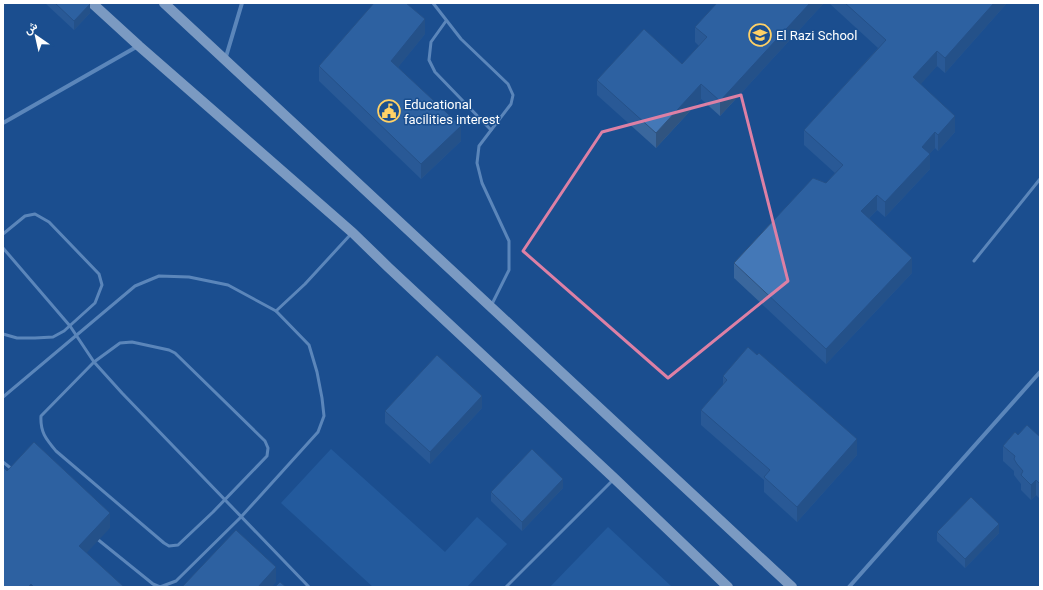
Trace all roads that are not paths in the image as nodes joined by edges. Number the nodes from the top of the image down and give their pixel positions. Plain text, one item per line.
1 (92, 3) edge
2 (242, 3) edge
3 (433, 3) edge
4 (168, 4) edge
5 (446, 21) junction
6 (139, 46) junction
7 (225, 60) junction
8 (3, 124) edge
9 (491, 130) junction
10 (1040, 179) edge
11 (353, 233) junction
12 (3, 234) edge
13 (3, 248) edge
14 (974, 261) dead end
15 (490, 307) junction
16 (276, 311) junction
17 (70, 326) junction
18 (3, 334) edge
19 (77, 335) junction
20 (94, 362) junction
21 (1040, 372) edge
22 (3, 397) edge
23 (3, 462) edge
24 (17, 474) edge
25 (614, 478) junction
26 (225, 500) junction
27 (241, 517) junction
28 (91, 534) edge
29 (309, 587) edge
30 (506, 587) edge
31 (728, 587) edge
32 (792, 587) edge
33 (849, 587) edge

1 - 6 main road
2 - 7 street
3 - 5 lane
4 - 7 main road
5 - 9 lane
5 - 9 lane
6 - 8 street
6 - 11 main road
7 - 15 main road
9 - 15 lane
10 - 14 lane
11 - 16 lane
11 - 25 main road
12 - 17 lane
13 - 17 lane
15 - 32 main road
16 - 19 lane
16 - 27 lane
17 - 18 lane
17 - 19 lane
19 - 20 lane
19 - 22 lane
20 - 26 lane
20 - 26 lane
20 - 26 lane
21 - 33 street
23 - 24 lane
25 - 30 lane
25 - 31 main road
26 - 27 lane
27 - 28 lane
27 - 29 lane

